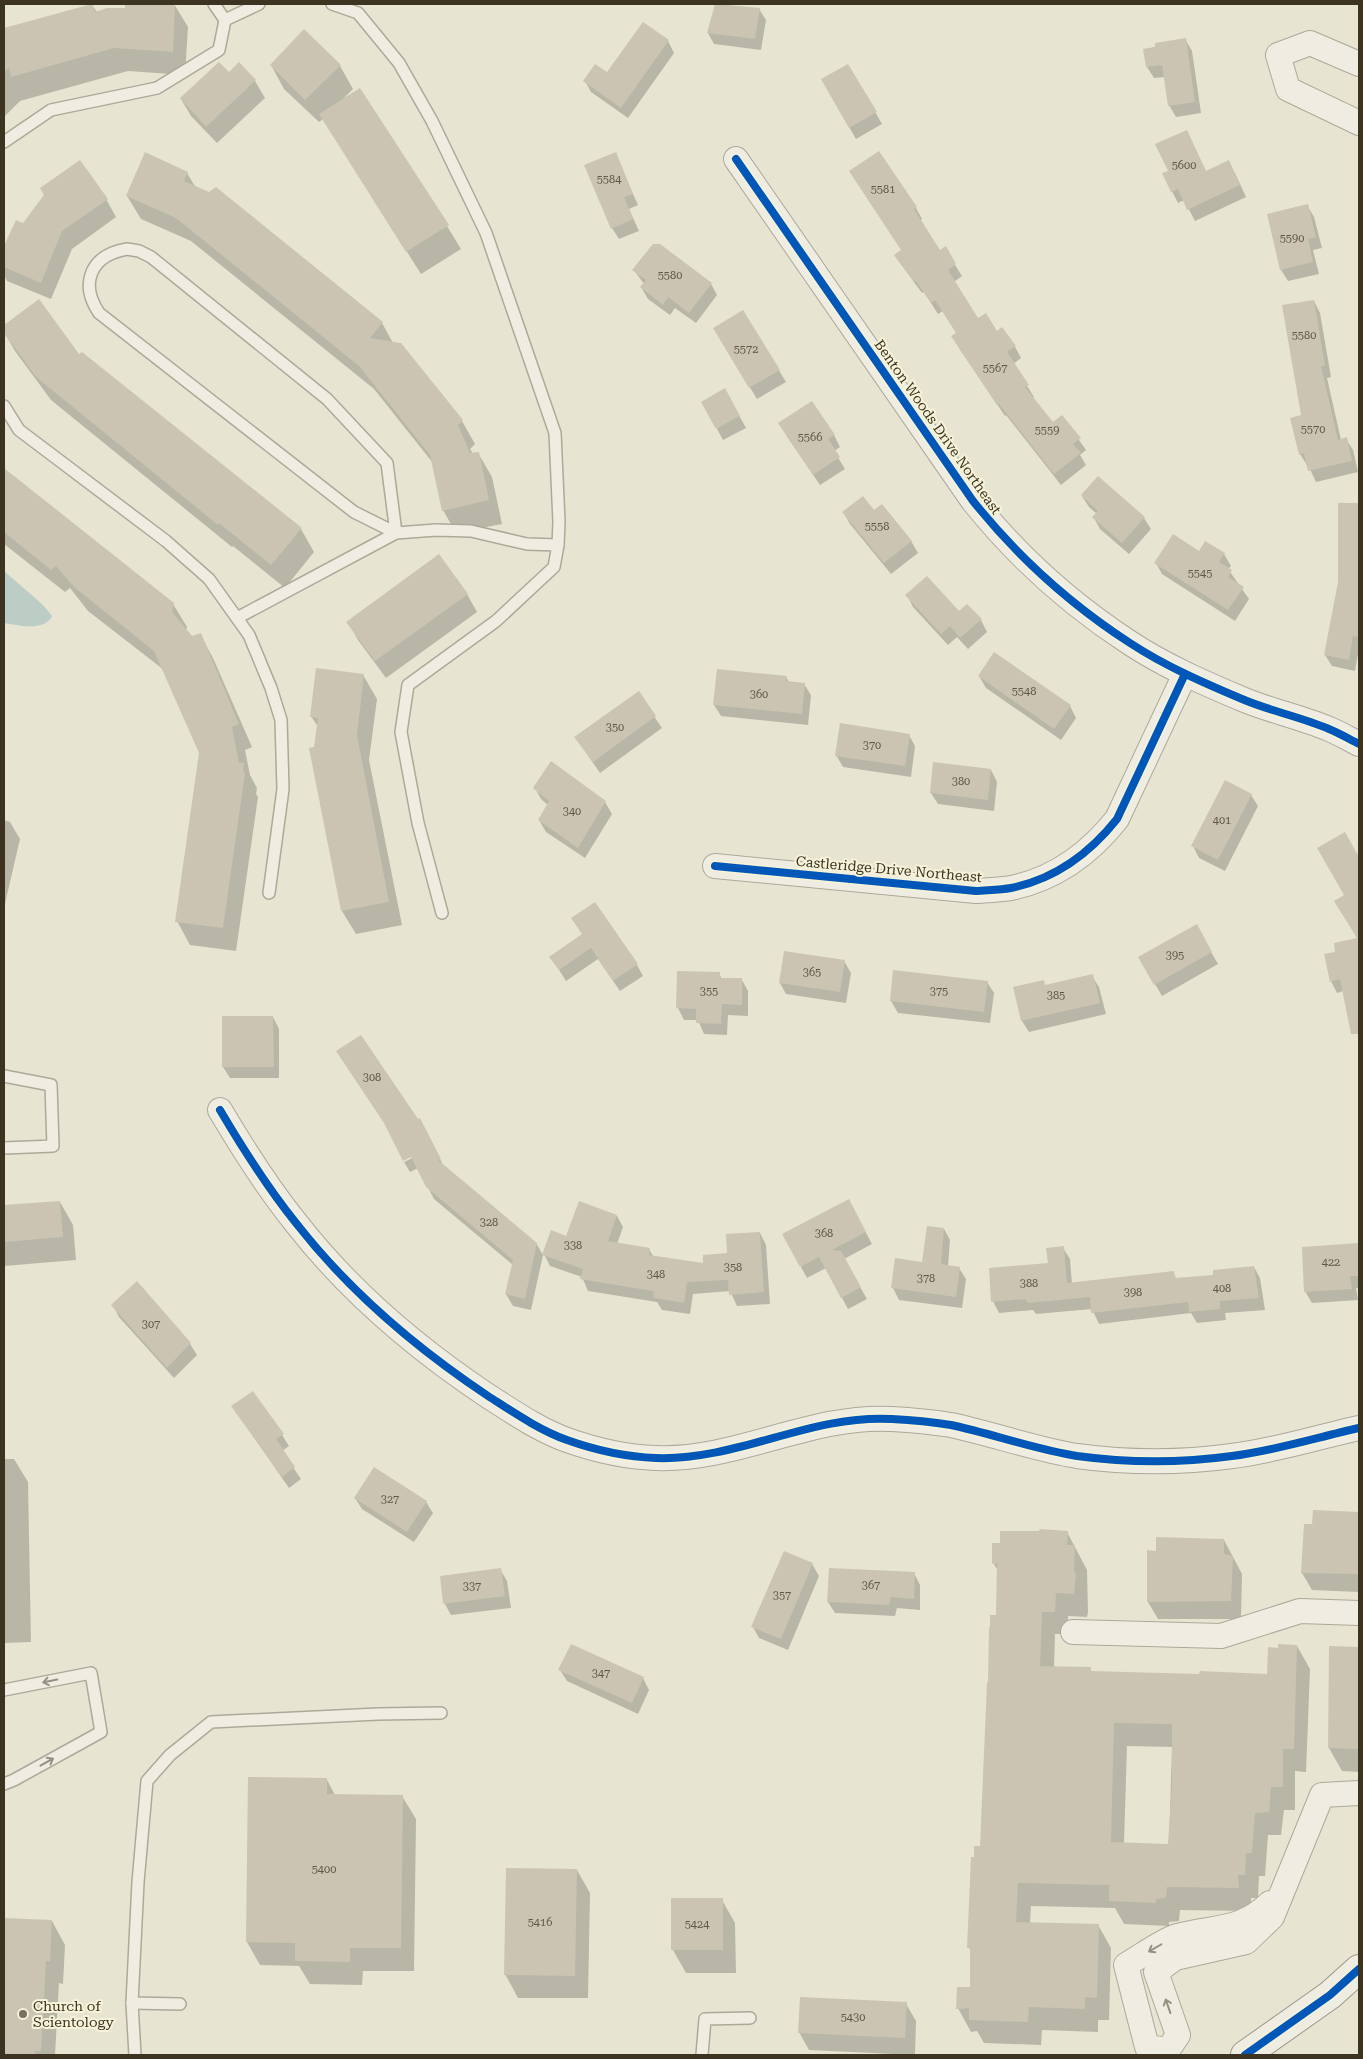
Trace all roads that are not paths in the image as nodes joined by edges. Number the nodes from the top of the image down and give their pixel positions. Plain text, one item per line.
1 (214, 4) edge
2 (260, 4) edge
3 (332, 4) edge
4 (225, 20) junction
5 (1359, 64) edge
6 (1359, 123) edge
7 (4, 142) edge
8 (736, 159) dead end
9 (4, 406) edge
10 (396, 533) junction
11 (558, 545) junction
12 (237, 618) junction
13 (1185, 674) junction
14 (1359, 744) edge
15 (715, 866) dead end
16 (269, 893) dead end
17 (442, 913) dead end
18 (4, 1076) edge
19 (220, 1110) dead end
20 (4, 1148) edge
21 (1359, 1428) edge
22 (1359, 1613) edge
23 (1073, 1632) dead end
24 (4, 1690) edge
25 (442, 1713) dead end
26 (4, 1784) edge
27 (1359, 1793) edge
28 (1202, 1942) junction
29 (1359, 1969) edge
30 (132, 2004) junction
31 (180, 2004) dead end
32 (750, 2018) dead end
33 (1170, 2053) edge
34 (135, 2055) edge
35 (702, 2055) edge
36 (1245, 2055) edge

1 - 4 lane
2 - 4 lane
3 - 11 lane
4 - 7 lane
5 - 6 street
8 - 13 street, Benton Woods Drive Northeast
9 - 12 lane
10 - 10 lane
10 - 11 lane
10 - 12 lane
11 - 17 lane
12 - 16 lane
13 - 14 street, Benton Woods Drive Northeast
13 - 15 street, Castleridge Drive Northeast
18 - 20 lane
19 - 21 street
22 - 23 street
26 -> 24 lane
25 - 30 lane
27 - 28 street
33 -> 28 street
28 -> 33 street
29 - 36 main road
30 - 31 lane
30 - 34 lane
32 - 35 lane

